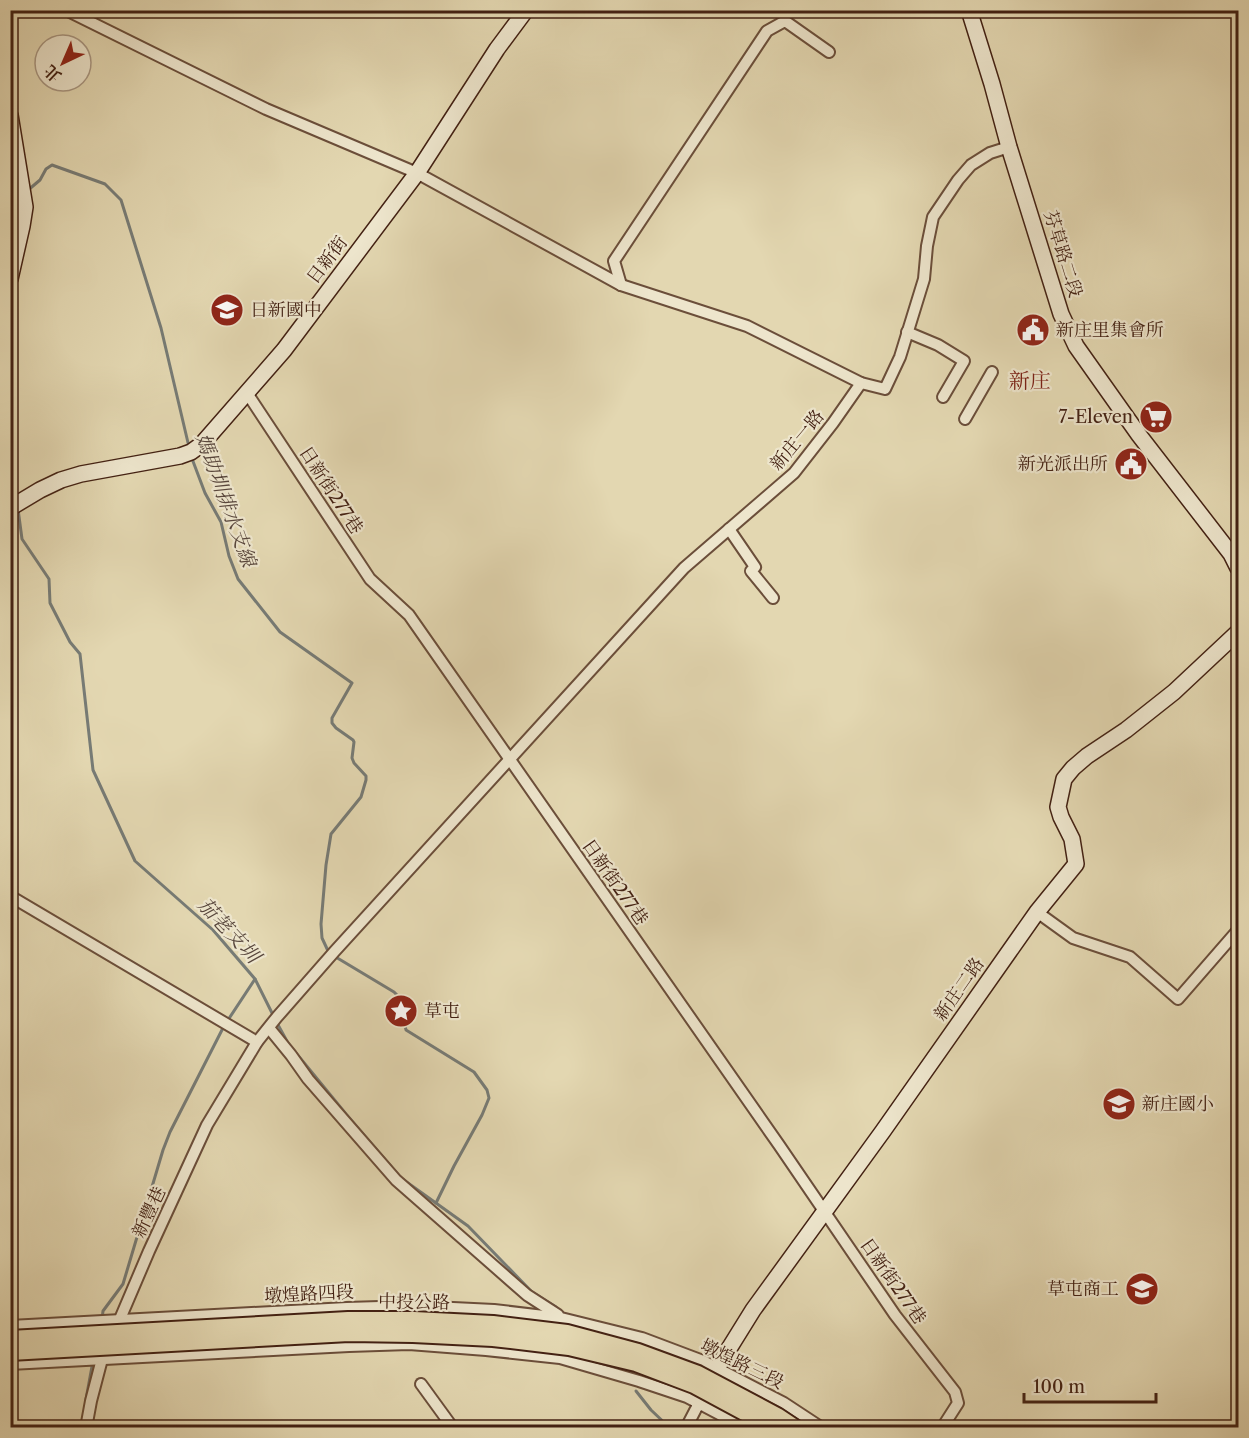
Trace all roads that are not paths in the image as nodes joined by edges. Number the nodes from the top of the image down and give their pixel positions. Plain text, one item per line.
1 (66, 10) edge
2 (526, 10) edge
3 (969, 10) edge
4 (829, 52) dead end
5 (10, 115) edge
6 (1009, 147) junction
7 (417, 173) junction
8 (10, 279) edge
9 (621, 285) junction
10 (907, 332) junction
11 (992, 372) dead end
12 (861, 383) junction
13 (247, 393) junction
14 (943, 397) dead end
15 (965, 419) dead end
16 (10, 508) edge
17 (729, 529) junction
18 (1236, 558) edge
19 (773, 598) dead end
20 (1239, 632) edge
21 (510, 760) junction
22 (10, 896) edge
23 (1037, 912) junction
24 (1239, 930) edge
25 (273, 1023) junction
26 (257, 1042) junction
27 (825, 1211) junction
28 (561, 1318) junction
29 (120, 1319) junction
30 (10, 1326) edge
31 (642, 1338) joint
32 (10, 1339) edge
33 (10, 1352) edge
34 (102, 1359) junction
35 (10, 1364) edge
36 (717, 1368) junction
37 (623, 1377) junction
38 (421, 1384) dead end
39 (699, 1403) junction
40 (86, 1428) edge
41 (453, 1428) edge
42 (686, 1428) edge
43 (746, 1428) edge
44 (774, 1428) edge
45 (795, 1428) edge
46 (822, 1428) edge
47 (942, 1428) edge

1 - 7 street
2 - 7 street, 日新街
3 - 6 street, 芬草路二段
4 - 9 street
5 - 8 street
6 - 10 street
6 - 18 street, 芬草路二段
7 - 9 street
7 - 13 street, 日新街
9 - 12 street
10 - 12 street
10 - 14 street
11 - 15 street
12 - 17 street, 新庄一路
13 - 16 street, 日新街
13 - 21 street, 日新街277巷
17 - 19 street
17 - 21 street, 新庄一路
20 - 23 street, 新庄二路
21 - 25 street, 新庄一路
21 - 27 street, 日新街277巷
22 - 26 street
23 - 24 street
23 - 27 street, 新庄二路
25 - 26 street, 新豐巷
25 - 28 street
26 - 29 street, 新豐巷
27 - 36 street, 新庄二路
27 - 47 street, 日新街277巷
28 - 29 street, 墩煌路四段
28 - 31 street, 墩煌路四段
28 - 37 street
29 - 30 street, 墩煌路四段
29 - 34 street, 新豐巷
31 - 36 street, 墩煌路三段
32 - 45 main road, 中投公路, bridge
33 - 44 main road, 中投公路, bridge
34 - 35 street
34 - 37 street
34 - 40 street, 新豐巷
36 - 39 street, 新庄二路
36 - 46 street, 墩煌路三段
37 - 39 street
38 - 41 street
39 - 42 street
39 - 43 street

